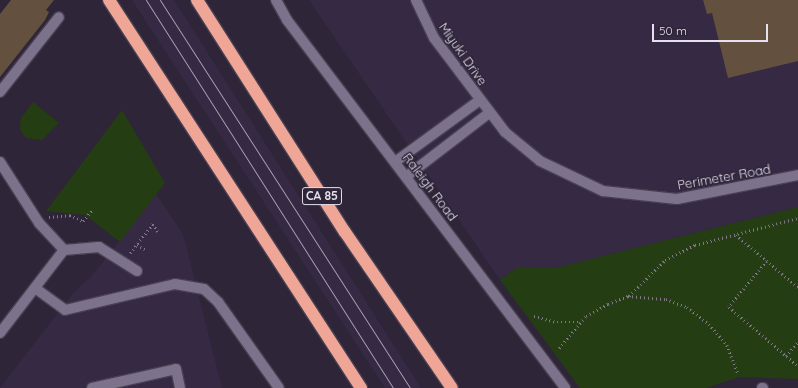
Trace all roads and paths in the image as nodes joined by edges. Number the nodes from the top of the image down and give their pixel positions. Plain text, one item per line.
1 (109, 0) edge
2 (197, 0) edge
3 (276, 0) edge
4 (416, 0) edge
5 (59, 17) dead end
6 (0, 92) edge
7 (480, 100) junction
8 (490, 113) junction
9 (0, 162) edge
10 (396, 162) junction
11 (407, 176) junction
12 (798, 176) edge
13 (92, 210) dead end
14 (47, 218) dead end
15 (798, 218) edge
16 (158, 232) dead end
17 (736, 234) junction
18 (137, 245) junction
19 (144, 249) dead end
20 (64, 250) junction
21 (768, 261) junction
22 (124, 262) junction
23 (137, 271) dead end
24 (798, 287) edge
25 (35, 288) junction
26 (628, 296) junction
27 (534, 316) dead end
28 (580, 322) junction
29 (0, 333) edge
30 (798, 342) edge
31 (559, 348) dead end
32 (786, 356) junction
33 (798, 366) edge
34 (738, 374) dead end
35 (92, 388) edge
36 (180, 388) edge
37 (279, 388) edge
38 (360, 388) edge
39 (452, 388) edge
40 (565, 388) edge

1 - 38 highway
2 - 39 highway, CA 85
3 - 10 street, Raleigh Road
4 - 7 street, Miyuki Drive
5 - 6 street
7 - 8 street, Miyuki Drive
7 - 10 street, Miyuki Drive
8 - 11 street
8 - 12 street, Perimeter Road
9 - 20 street
10 - 11 street, Raleigh Road
11 - 40 street, Raleigh Road
13 - 14 path
15 - 17 path
16 - 18 path
17 - 21 path
17 - 26 path
18 - 19 path
18 - 22 path
20 - 22 street
20 - 25 street
21 - 24 path
21 - 32 path
22 - 23 street
25 - 29 street
25 - 37 street
26 - 28 path
26 - 34 path
27 - 28 path
28 - 31 path
30 - 32 path
32 - 33 path
35 - 36 street

